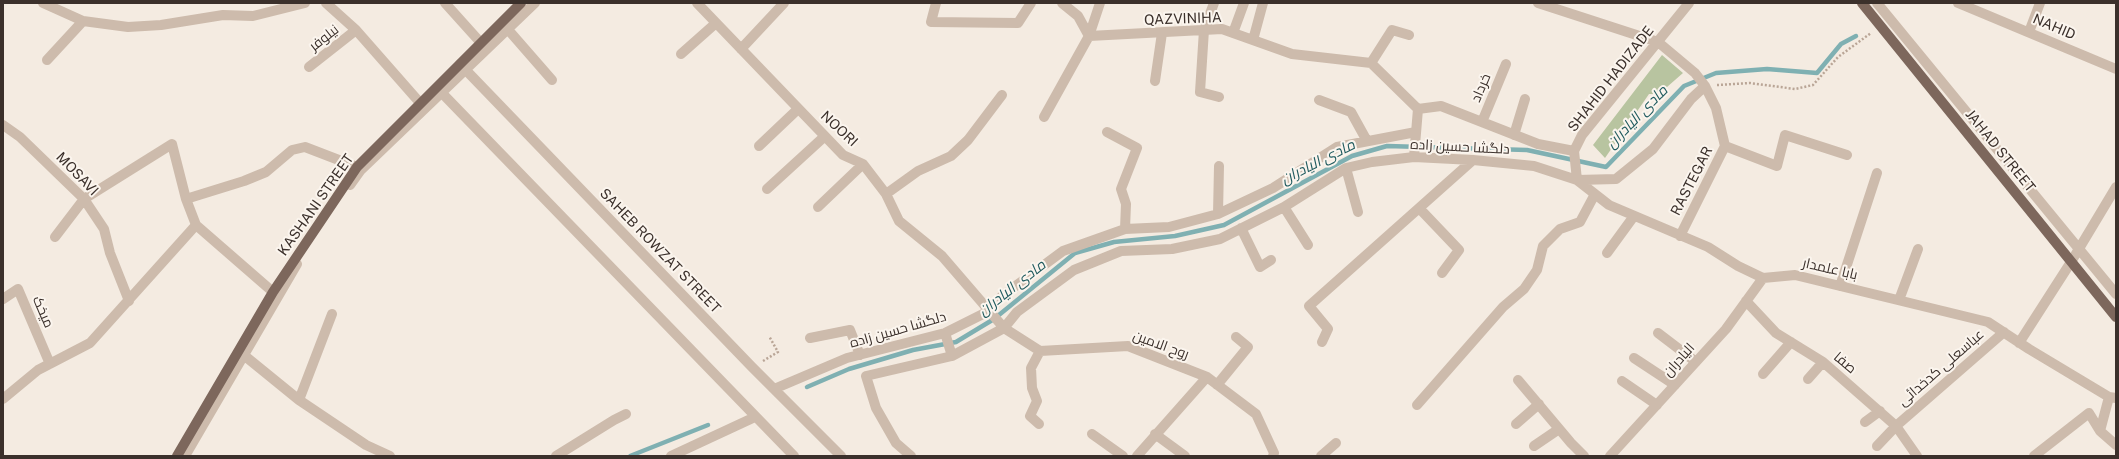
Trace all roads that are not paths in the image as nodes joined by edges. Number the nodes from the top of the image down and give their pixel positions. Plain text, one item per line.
1 (42, 3) edge
2 (305, 3) edge
3 (326, 3) edge
4 (445, 3) edge
5 (521, 3) edge
6 (535, 3) edge
7 (696, 3) edge
8 (784, 3) edge
9 (936, 3) edge
10 (1031, 3) edge
11 (1062, 3) edge
12 (1100, 3) edge
13 (1214, 3) edge
14 (1244, 3) edge
15 (1263, 3) edge
16 (1538, 3) edge
17 (1689, 3) edge
18 (1862, 3) edge
19 (1877, 3) edge
20 (2040, 3) edge
21 (1965, 4) edge
22 (83, 22) junction
23 (716, 23) junction
24 (505, 26) junction
25 (356, 30) junction
26 (1204, 30) junction
27 (2029, 32) junction
28 (1162, 33) junction
29 (1233, 33) junction
30 (1409, 35) dead end
31 (1089, 36) junction
32 (1253, 40) junction
33 (1658, 42) junction
34 (481, 43) junction
35 (741, 49) junction
36 (681, 54) dead end
37 (47, 60) dead end
38 (1371, 63) junction
39 (1506, 64) dead end
40 (309, 67) dead end
41 (463, 67) junction
42 (2116, 69) edge
43 (552, 80) dead end
44 (1155, 81) dead end
45 (1705, 86) junction
46 (438, 90) junction
47 (1002, 95) dead end
48 (1219, 97) dead end
49 (1525, 99) dead end
50 (1320, 100) dead end
51 (421, 104) junction
52 (798, 109) junction
53 (1418, 109) junction
54 (1044, 117) dead end
55 (1482, 122) junction
56 (3, 126) edge
57 (1107, 132) dead end
58 (1416, 132) junction
59 (1514, 135) junction
60 (825, 136) junction
61 (1367, 141) junction
62 (759, 146) dead end
63 (1725, 146) junction
64 (1574, 151) junction
65 (1847, 155) dead end
66 (1414, 157) junction
67 (1473, 160) junction
68 (863, 164) junction
69 (1219, 166) dead end
70 (357, 167) junction
71 (1346, 168) junction
72 (1877, 173) dead end
73 (1577, 180) junction
74 (2116, 187) edge
75 (767, 189) dead end
76 (886, 194) junction
77 (1595, 194) junction
78 (84, 199) junction
79 (186, 199) junction
80 (818, 207) dead end
81 (1284, 207) junction
82 (1419, 208) junction
83 (1358, 212) dead end
84 (1218, 214) junction
85 (1634, 216) junction
86 (196, 225) junction
87 (1241, 228) junction
88 (1125, 229) junction
89 (1680, 236) junction
90 (55, 237) dead end
91 (1308, 246) dead end
92 (1918, 249) dead end
93 (2079, 249) junction
94 (1608, 253) dead end
95 (1272, 260) dead end
96 (2071, 262) junction
97 (1442, 273) dead end
98 (1763, 278) junction
99 (1840, 286) junction
100 (273, 292) junction
101 (2116, 294) edge
102 (3, 299) edge
103 (1899, 300) junction
104 (129, 301) junction
105 (1746, 301) junction
106 (990, 311) junction
107 (332, 314) dead end
108 (2116, 317) edge
109 (1004, 328) junction
110 (2004, 332) junction
111 (945, 333) junction
112 (1658, 333) dead end
113 (1236, 337) dead end
114 (810, 338) dead end
115 (1322, 342) dead end
116 (1791, 342) junction
117 (2020, 343) junction
118 (1040, 351) junction
119 (241, 353) junction
120 (860, 355) junction
121 (952, 356) junction
122 (1634, 358) dead end
123 (1696, 362) junction
124 (1823, 362) junction
125 (50, 364) junction
126 (1763, 374) dead end
127 (1208, 377) junction
128 (1808, 379) dead end
129 (1518, 380) dead end
130 (1622, 381) dead end
131 (1217, 384) junction
132 (1674, 386) junction
133 (774, 389) junction
134 (2112, 397) edge
135 (3, 399) edge
136 (299, 400) junction
137 (1539, 404) junction
138 (1417, 405) dead end
139 (1657, 406) junction
140 (1880, 411) junction
141 (626, 414) dead end
142 (755, 417) junction
143 (1865, 422) dead end
144 (1039, 424) dead end
145 (1516, 424) dead end
146 (1896, 426) junction
147 (1559, 429) junction
148 (2100, 431) junction
149 (1092, 434) dead end
150 (1155, 434) junction
151 (1336, 443) dead end
152 (2116, 445) edge
153 (1534, 446) dead end
154 (1877, 446) dead end
155 (685, 453) edge
156 (177, 456) edge
157 (185, 456) edge
158 (390, 456) edge
159 (556, 456) edge
160 (671, 456) edge
161 (794, 456) edge
162 (841, 456) edge
163 (911, 456) edge
164 (1123, 456) edge
165 (1137, 456) edge
166 (1185, 456) edge
167 (1272, 456) edge
168 (1321, 456) edge
169 (1584, 456) edge
170 (1610, 456) edge
171 (1917, 456) edge
172 (2034, 456) edge

1 - 22 street
2 - 22 street
3 - 25 street
4 - 34 street
5 - 24 main road, KASHANI STREET
6 - 24 street
7 - 23 street, NOORI
8 - 35 street
9 - 10 street
11 - 31 street
12 - 31 street
13 - 26 street
14 - 29 street
15 - 32 street
16 - 33 street
17 - 33 street, SHAHID HADIZADE
18 - 96 main road, JAHAD STREET
19 - 93 street, JAHAD STREET
20 - 27 street
21 - 27 street, NAHID
22 - 37 street
23 - 35 street, NOORI
23 - 36 street
24 - 34 main road, KASHANI STREET
24 - 41 street
24 - 43 street
25 - 40 street, نیلوفر
25 - 51 street
26 - 28 street, QAZVINIHA
26 - 29 street, QAZVINIHA
26 - 48 street
27 - 42 street, NAHID
28 - 31 street, QAZVINIHA
28 - 44 street
29 - 32 street, QAZVINIHA
30 - 38 street
31 - 54 street
32 - 38 street, QAZVINIHA
33 - 45 street, RASTEGAR
33 - 64 street, SHAHID HADIZADE
34 - 41 main road, KASHANI STREET
35 - 52 street, NOORI
38 - 53 street
39 - 55 street, خرداد
41 - 46 main road, KASHANI STREET
41 - 133 street, SAHEB ROWZAT STREET
45 - 63 street, RASTEGAR
45 - 73 street
46 - 51 main road, KASHANI STREET
46 - 119 street
46 - 142 street
47 - 76 street
49 - 59 street
50 - 61 street
51 - 70 main road, KASHANI STREET
52 - 60 street, NOORI
52 - 62 street
53 - 55 street, دلگشا حسین زاده
53 - 58 street
55 - 59 street, دلگشا حسین زاده
56 - 78 street, MOSAVI
57 - 88 street
58 - 61 street, دلگشا حسین زاده
58 - 66 street
59 - 64 street, دلگشا حسین زاده
60 - 68 street, NOORI
60 - 75 street
61 - 84 street, دلگشا حسین زاده
63 - 65 street
63 - 89 street, RASTEGAR
64 - 73 street, SHAHID HADIZADE
66 - 67 street, دلگشا حسین زاده
66 - 71 street, دلگشا حسین زاده
67 - 73 street, دلگشا حسین زاده
67 - 82 street
68 - 76 street, NOORI
68 - 80 street
69 - 84 street
70 - 79 street
70 - 100 main road, KASHANI STREET
71 - 81 street, دلگشا حسین زاده
71 - 83 street
72 - 99 street
73 - 77 street
74 - 93 street
76 - 106 street, NOORI
77 - 85 street
77 - 138 street
78 - 79 street
78 - 90 street
78 - 104 street, MOSAVI
79 - 86 street
81 - 87 street, دلگشا حسین زاده
81 - 91 street
82 - 97 street
82 - 115 street
84 - 88 street, دلگشا حسین زاده
85 - 89 street
85 - 94 street
86 - 100 street
86 - 104 street
87 - 95 street
87 - 109 street, دلگشا حسین زاده
88 - 106 street, دلگشا حسین زاده
89 - 98 street
92 - 103 street
93 - 96 street
93 - 101 street, JAHAD STREET
96 - 108 main road, JAHAD STREET
96 - 117 street
98 - 99 street, بابا علمدار
98 - 105 street, الیادران
99 - 103 street, بابا علمدار
100 - 119 main road, KASHANI STREET
102 - 125 street, میخک
103 - 110 street, بابا علمدار
104 - 125 street
105 - 116 street, صفا
105 - 123 street, الیادران
106 - 109 street, NOORI
106 - 111 street, دلگشا حسین زاده
107 - 136 street
109 - 118 street
109 - 121 street, دلگشا حسین زاده
110 - 117 street, بابا علمدار
110 - 146 street, عباسعلی کدخدائی
111 - 120 street, دلگشا حسین زاده
111 - 121 street
112 - 123 street
113 - 131 street
114 - 120 street
116 - 124 street, صفا
116 - 126 street
117 - 134 street, بابا علمدار
118 - 127 street, روح الامین
118 - 144 street
119 - 136 street
119 - 156 main road, KASHANI STREET
119 - 157 street
120 - 133 street, دلگشا حسین زاده
121 - 163 street, دلگشا حسین زاده
122 - 132 street
123 - 132 street, الیادران
124 - 128 street
124 - 140 street, صفا
125 - 135 street
127 - 131 street, روح الامین
127 - 150 street
129 - 137 street
130 - 139 street
131 - 167 street, روح الامین
132 - 139 street, الیادران
133 - 162 street, SAHEB ROWZAT STREET
134 - 148 street
136 - 158 street
137 - 145 street
137 - 147 street
139 - 170 street, الیادران
140 - 143 street
140 - 146 street, صفا
141 - 159 street
142 - 155 street
142 - 161 street
146 - 154 street, عباسعلی کدخدائی
146 - 171 street, صفا
147 - 153 street
147 - 169 street
148 - 152 street
148 - 172 street
149 - 164 street
150 - 165 street
150 - 166 street
151 - 168 street
155 - 160 street

